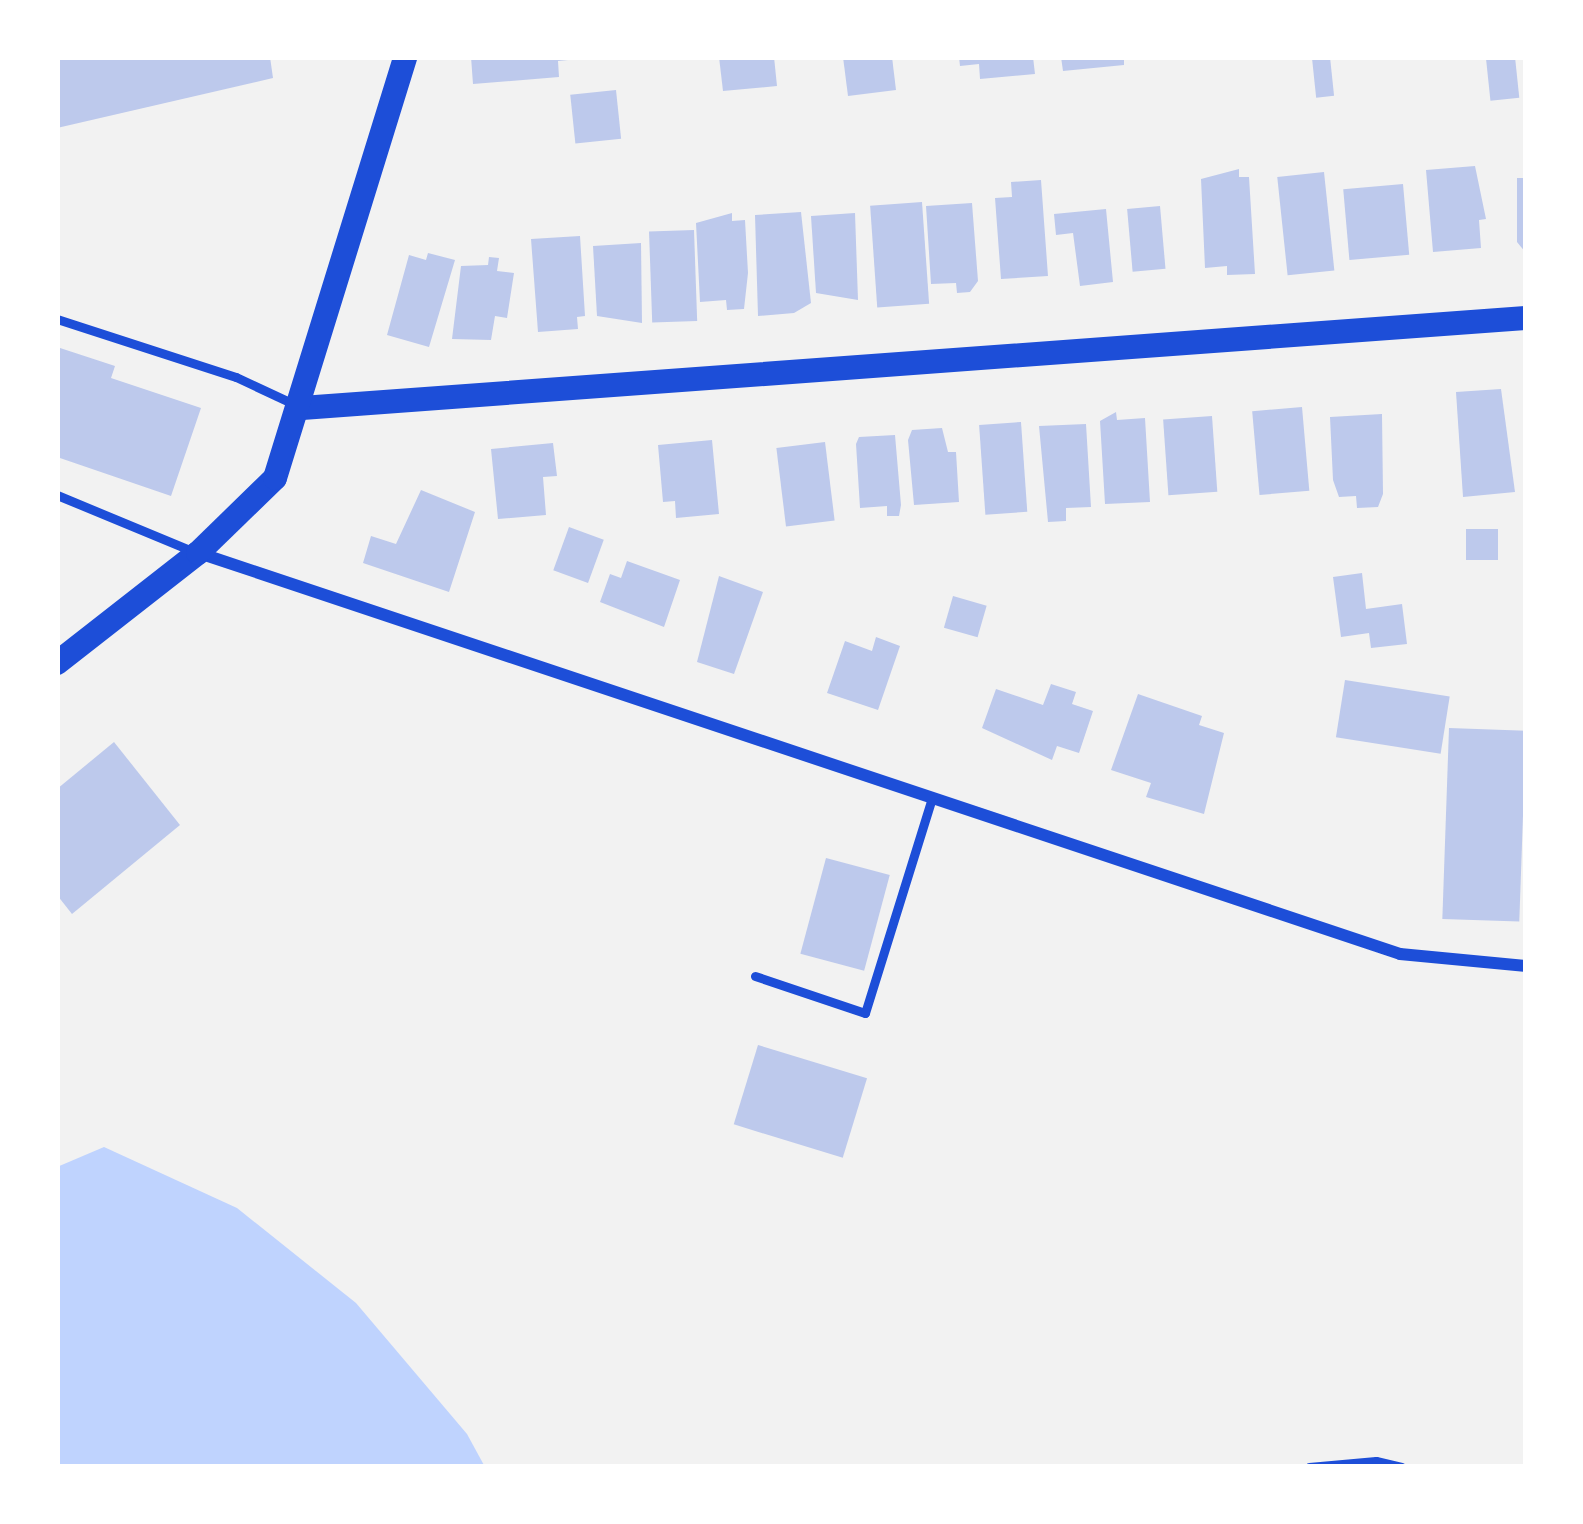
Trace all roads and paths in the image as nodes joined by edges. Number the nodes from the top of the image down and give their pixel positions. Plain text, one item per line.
1 (405, 57) edge
2 (1526, 318) edge
3 (57, 319) edge
4 (302, 408) junction
5 (57, 495) edge
6 (198, 553) junction
7 (57, 664) edge
8 (932, 798) junction
9 (1526, 966) edge
10 (755, 976) dead end
11 (1310, 1467) edge
12 (1401, 1467) edge

1 - 4 main road
2 - 4 main road
3 - 4 lane
4 - 6 main road
5 - 6 lane
6 - 7 main road
6 - 8 street
8 - 9 street
8 - 10 lane
11 - 12 lane

